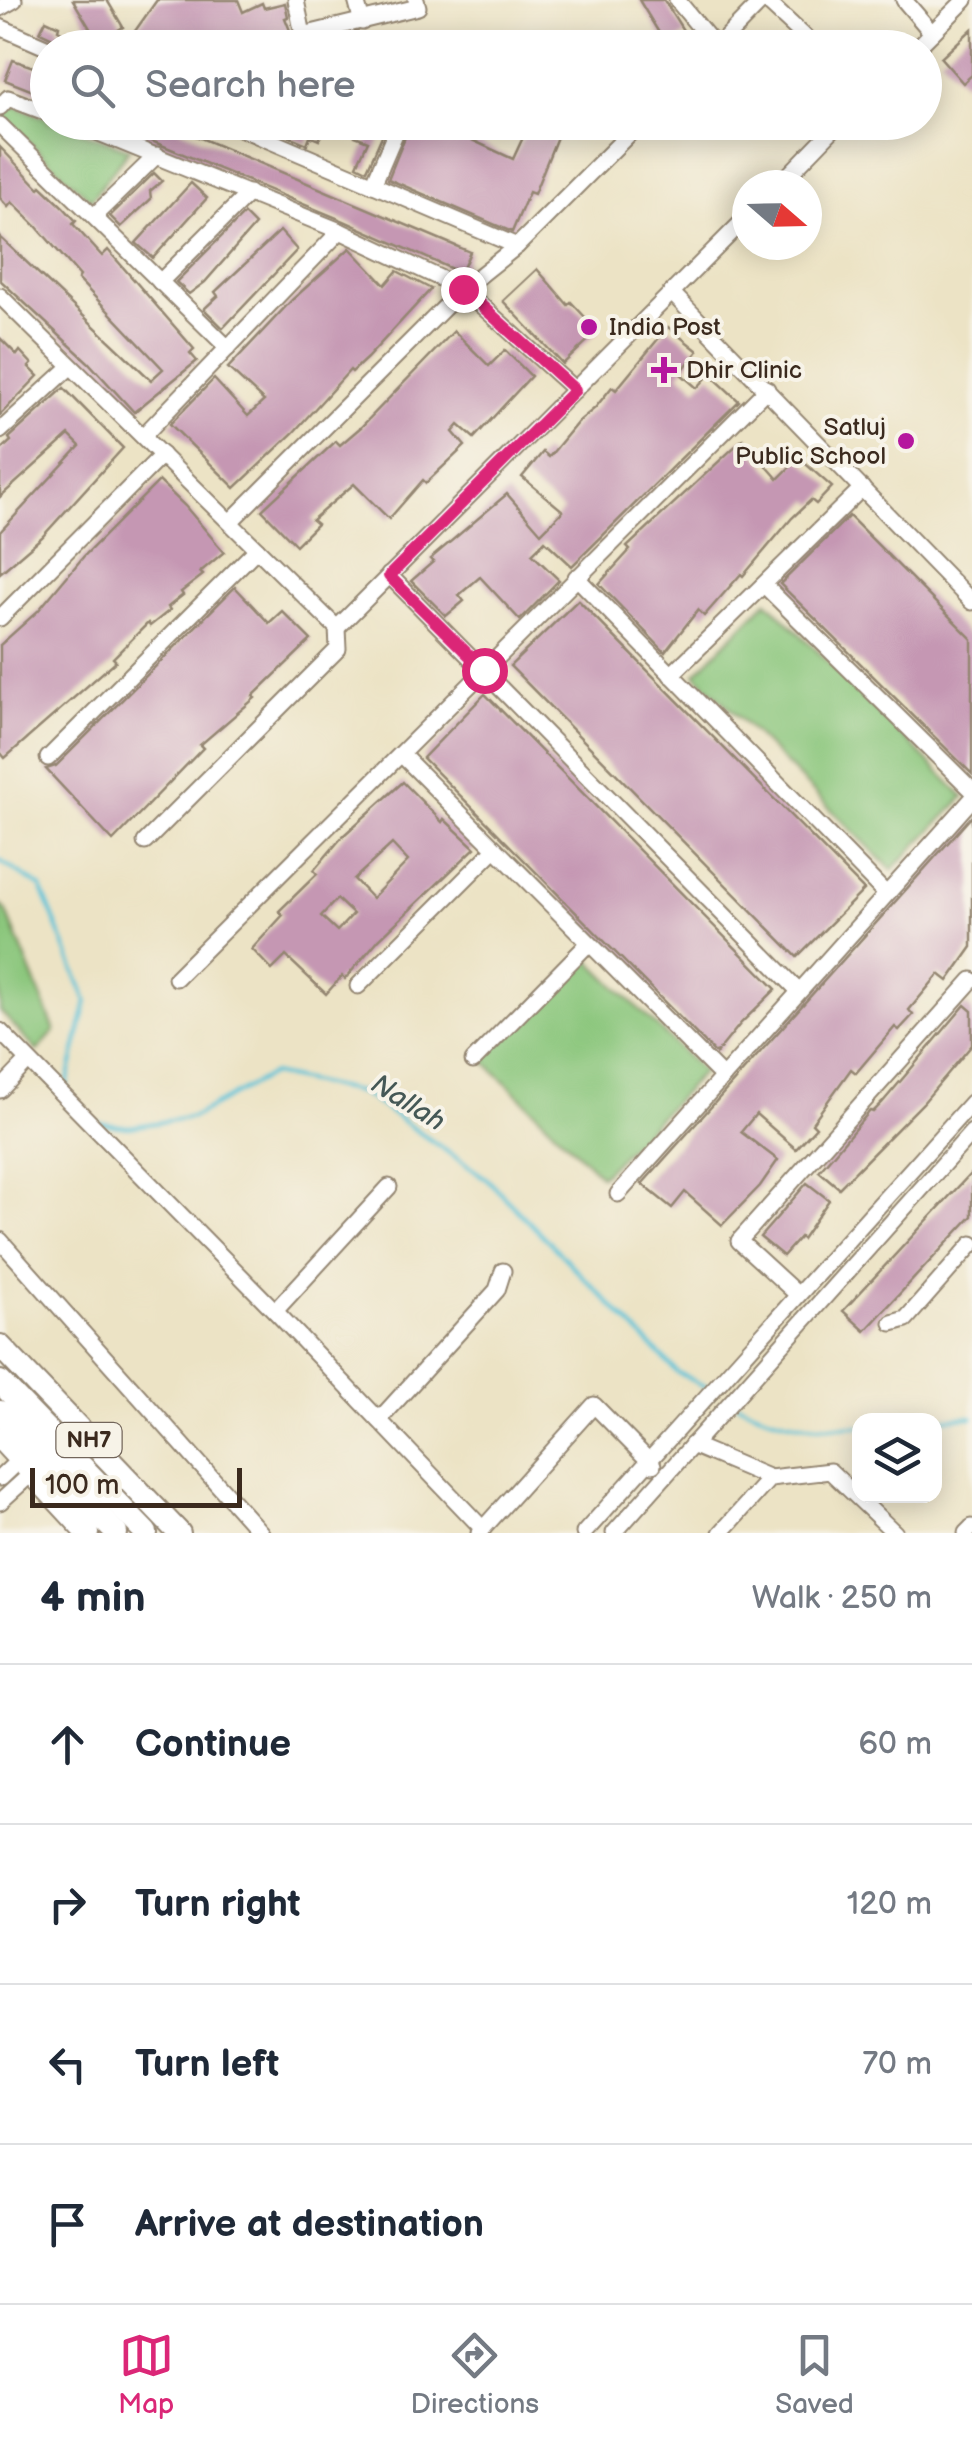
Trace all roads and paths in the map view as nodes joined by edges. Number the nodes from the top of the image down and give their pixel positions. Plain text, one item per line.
1 (14, 0) edge
2 (296, 0) edge
3 (356, 0) edge
4 (416, 0) edge
5 (677, 0) edge
6 (764, 0) edge
7 (904, 0) edge
8 (965, 0) edge
9 (0, 8) edge
10 (362, 22) junction
11 (0, 27) edge
12 (302, 30) edge
13 (326, 30) edge
14 (702, 30) edge
15 (733, 30) edge
16 (796, 30) edge
17 (929, 30) edge
18 (935, 30) edge
19 (30, 40) edge
20 (30, 106) edge
21 (0, 107) edge
22 (0, 126) edge
23 (118, 140) edge
24 (268, 140) edge
25 (392, 140) edge
26 (622, 140) edge
27 (823, 140) edge
28 (157, 155) junction
29 (794, 170) edge
30 (373, 185) junction
31 (249, 194) junction
32 (94, 216) junction
33 (340, 232) junction
34 (732, 232) edge
35 (517, 246) junction
36 (160, 282) junction
37 (463, 289) junction
38 (672, 293) junction
39 (0, 296) edge
40 (228, 348) junction
41 (70, 367) junction
42 (575, 390) junction
43 (767, 390) junction
44 (0, 431) edge
45 (143, 436) junction
46 (162, 454) junction
47 (862, 488) junction
48 (230, 522) junction
49 (257, 549) junction
50 (389, 576) junction
51 (576, 577) junction
52 (764, 585) junction
53 (972, 602) edge
54 (0, 618) edge
55 (337, 628) junction
56 (484, 670) junction
57 (671, 674) junction
58 (401, 754) junction
59 (48, 758) dead end
60 (972, 790) edge
61 (972, 798) edge
62 (145, 842) dead end
63 (495, 849) junction
64 (885, 892) junction
65 (589, 943) junction
66 (176, 978) dead end
67 (972, 980) edge
68 (358, 986) dead end
69 (798, 990) junction
70 (0, 1031) edge
71 (28, 1061) junction
72 (473, 1061) dead end
73 (723, 1077) junction
74 (0, 1090) edge
75 (972, 1102) edge
76 (972, 1132) edge
77 (390, 1187) dead end
78 (618, 1194) dead end
79 (0, 1240) edge
80 (972, 1244) edge
81 (503, 1271) dead end
82 (798, 1295) junction
83 (275, 1311) junction
84 (892, 1324) dead end
85 (0, 1346) edge
86 (0, 1382) edge
87 (0, 1412) edge
88 (379, 1420) junction
89 (0, 1438) edge
90 (696, 1441) junction
91 (649, 1460) junction
92 (26, 1466) junction
93 (665, 1476) junction
94 (0, 1478) edge
95 (770, 1478) junction
96 (75, 1490) junction
97 (0, 1502) edge
98 (972, 1526) edge
99 (481, 1531) edge
100 (89, 1533) edge
101 (116, 1533) edge
102 (146, 1533) edge
103 (179, 1533) edge
104 (261, 1533) edge
105 (584, 1533) edge
106 (614, 1533) edge
107 (720, 1533) edge
108 (896, 1533) edge
109 (966, 1533) edge

1 - 9 street
2 - 12 street
3 - 10 street
4 - 10 street
5 - 14 street
6 - 15 street
6 - 16 street
7 - 17 street
8 - 18 street
10 - 13 street
11 - 19 street
20 - 21 street
22 - 32 street
23 - 28 street
24 - 30 street
25 - 30 street
26 - 35 street
27 - 29 street
28 - 31 street
28 - 32 street
30 - 35 street
31 - 33 street
31 - 36 street
32 - 36 street
33 - 37 street
33 - 40 street
34 - 38 street
35 - 37 street
36 - 40 street
37 - 42 street
37 - 48 street
38 - 42 street
38 - 43 street
39 - 41 street
40 - 45 street
41 - 44 street
41 - 45 street
42 - 50 street
43 - 47 street
43 - 51 street
45 - 46 street
46 - 48 street
46 - 54 street
47 - 52 street
47 - 53 street
48 - 49 street
49 - 55 street
49 - 59 street
50 - 55 street
50 - 56 street
51 - 56 street
51 - 57 street
52 - 57 street
52 - 60 street
55 - 62 street
56 - 58 street
56 - 69 street
57 - 64 street
58 - 63 street
58 - 66 street
61 - 64 street
63 - 65 street
63 - 68 street
64 - 69 street
65 - 72 street
65 - 73 street
67 - 82 street
69 - 73 street
70 - 71 street
71 - 74 street
71 - 83 street
73 - 78 street
75 - 82 street
76 - 90 street
77 - 83 street
79 - 104 street
80 - 84 street
81 - 88 street
82 - 91 street
83 - 88 street
85 - 103 highway, NH7
86 - 102 highway
87 - 96 highway
88 - 99 street
89 - 92 highway, NH7
90 - 93 street
90 - 95 street
91 - 93 street
91 - 99 street
91 - 105 street
92 - 94 street
92 - 97 street
92 - 100 highway, NH7
93 - 106 street
95 - 107 street
95 - 108 street
96 - 100 highway
96 - 101 highway
98 - 109 street

